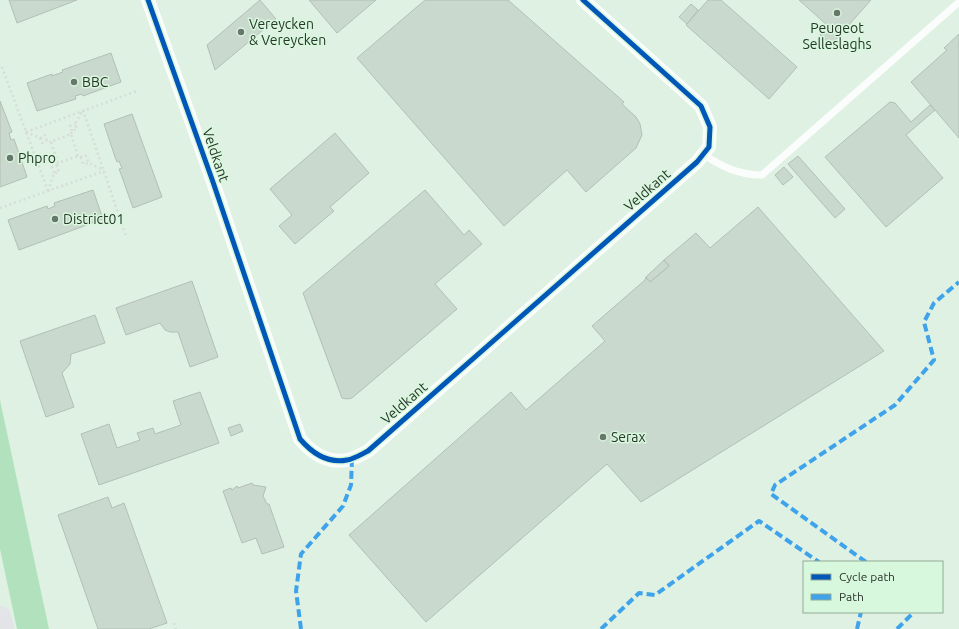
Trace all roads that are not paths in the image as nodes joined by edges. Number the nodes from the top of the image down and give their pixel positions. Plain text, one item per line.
1 (148, 0) edge
2 (583, 0) edge
3 (959, 2) edge
4 (703, 154) junction
5 (0, 617) edge
6 (2, 629) edge

1 - 4 street, Veldkant
2 - 4 street, Veldkant
3 - 4 lane
5 - 6 highway

